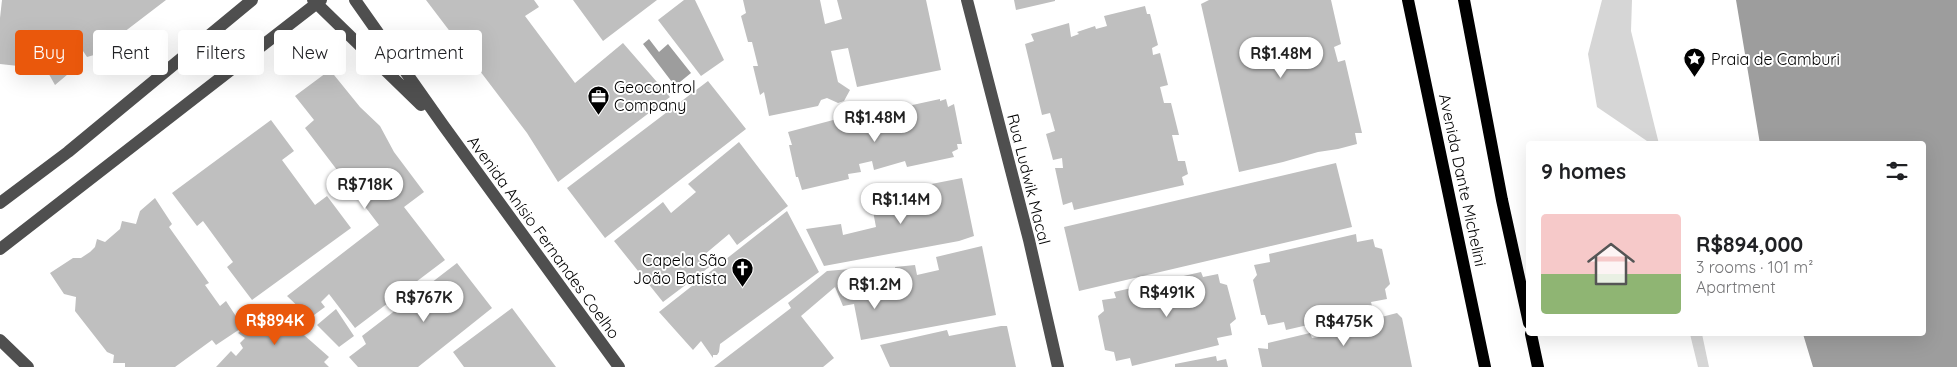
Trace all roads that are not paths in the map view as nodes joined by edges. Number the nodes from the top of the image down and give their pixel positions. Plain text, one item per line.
1 (252, 0) edge
2 (355, 0) edge
3 (967, 0) edge
4 (1408, 0) edge
5 (1464, 0) edge
6 (316, 1) edge
7 (443, 125) junction
8 (0, 203) edge
9 (0, 249) edge
10 (1526, 309) edge
11 (1531, 336) edge
12 (0, 340) edge
13 (28, 367) edge
14 (619, 367) edge
15 (1058, 367) edge
16 (1485, 367) edge
17 (1538, 367) edge

1 - 8 street
2 - 7 street, Avenida Anísio Fernandes Coelho
3 - 15 street, Rua Ludwik Macal
4 - 16 main road, Avenida Dante Michelini
5 - 10 main road, Avenida Dante Michelini
6 - 7 street, Avenida Anísio Fernandes Coelho
6 - 9 street
7 - 14 street, Avenida Anísio Fernandes Coelho
11 - 17 main road
12 - 13 street

